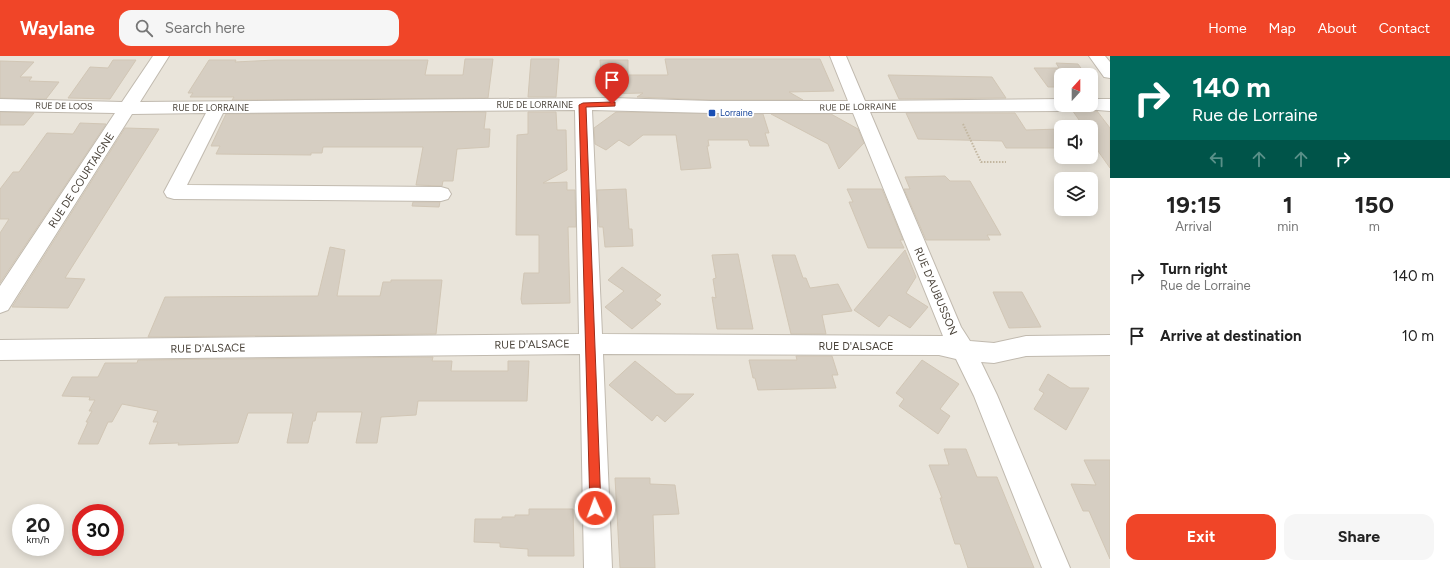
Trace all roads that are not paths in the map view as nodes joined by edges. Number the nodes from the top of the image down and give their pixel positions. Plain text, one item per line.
1 (161, 56) edge
2 (838, 56) edge
3 (1097, 56) edge
4 (1110, 73) edge
5 (0, 104) edge
6 (583, 105) junction
7 (1054, 105) edge
8 (1098, 105) edge
9 (1110, 105) edge
10 (860, 107) junction
11 (128, 108) junction
12 (217, 108) junction
13 (441, 194) dead end
14 (0, 304) edge
15 (589, 344) junction
16 (1110, 345) edge
17 (0, 350) edge
18 (964, 351) junction
19 (598, 568) edge
20 (1056, 568) edge

1 - 11 street, RUE DE COURTAIGNE
2 - 10 street, RUE D'AUBUSSON
3 - 4 street
5 - 11 street, RUE DE LOOS
6 - 10 street, RUE DE LORRAINE
6 - 12 street, RUE DE LORRAINE
6 - 15 street
7 - 10 street, RUE DE LORRAINE
8 - 9 street
10 - 18 street, RUE D'AUBUSSON
11 - 12 street, RUE DE LORRAINE
11 - 14 street, RUE DE COURTAIGNE
12 - 13 street
15 - 17 street, RUE D'ALSACE
15 - 18 street, RUE D'ALSACE
15 - 19 street
16 - 18 street, RUE D'ALSACE
18 - 20 street, RUE D'AUBUSSON

